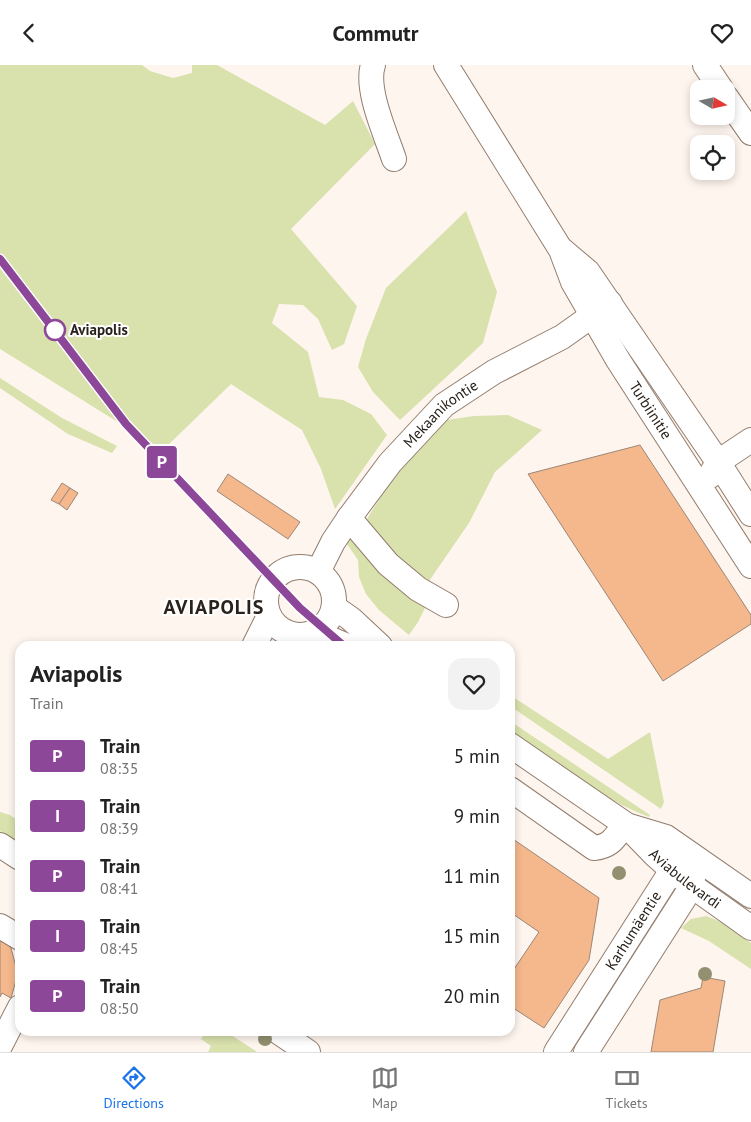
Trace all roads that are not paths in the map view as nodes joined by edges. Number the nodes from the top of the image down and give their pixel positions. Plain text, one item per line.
1 (446, 65) edge
2 (705, 65) edge
3 (366, 67) edge
4 (715, 80) edge
5 (735, 110) edge
6 (751, 133) edge
7 (394, 159) dead end
8 (601, 310) junction
9 (751, 440) edge
10 (718, 462) junction
11 (742, 480) edge
12 (702, 491) junction
13 (751, 514) edge
14 (349, 518) junction
15 (751, 566) edge
16 (318, 573) junction
17 (446, 605) dead end
18 (334, 607) junction
19 (269, 616) junction
20 (315, 632) junction
21 (283, 640) edge
22 (256, 641) edge
23 (336, 641) edge
24 (374, 641) edge
25 (515, 748) edge
26 (515, 793) edge
27 (625, 824) junction
28 (0, 845) edge
29 (15, 855) edge
30 (695, 857) junction
31 (672, 870) junction
32 (692, 886) junction
33 (751, 895) edge
34 (0, 926) edge
35 (751, 928) edge
36 (15, 935) edge
37 (15, 1017) edge
38 (284, 1036) edge
39 (0, 1046) edge
40 (308, 1052) edge
41 (556, 1052) edge
42 (586, 1052) edge

1 - 8 street, Turbiinitie
2 - 4 street
3 - 7 street
5 - 6 street
8 - 10 street, Turbiinitie
8 - 12 street, Turbiinitie
8 - 14 street, Mekaanikontie
9 - 10 street
10 - 11 street, Turbiinitie
10 - 12 street
11 - 12 street
11 - 13 street, Turbiinitie
12 - 15 street, Turbiinitie
14 - 16 street, Mekaanikontie
14 - 17 street
16 - 18 street
16 - 19 street
18 - 20 street
18 - 24 street
19 - 21 street
19 - 22 street
20 - 21 street
20 - 23 street
25 - 27 street, Aviabulevardi
26 - 27 street
27 - 30 street, Aviabulevardi
27 - 31 street, Aviabulevardi
28 - 29 street
30 - 31 street, Karhumäentie
30 - 32 street, Karhumäentie
30 - 33 street, Aviabulevardi
31 - 32 street, Aviabulevardi
31 - 41 street, Karhumäentie
32 - 35 street, Aviabulevardi
32 - 42 street, Karhumäentie
34 - 36 street
37 - 39 street
38 - 40 street

